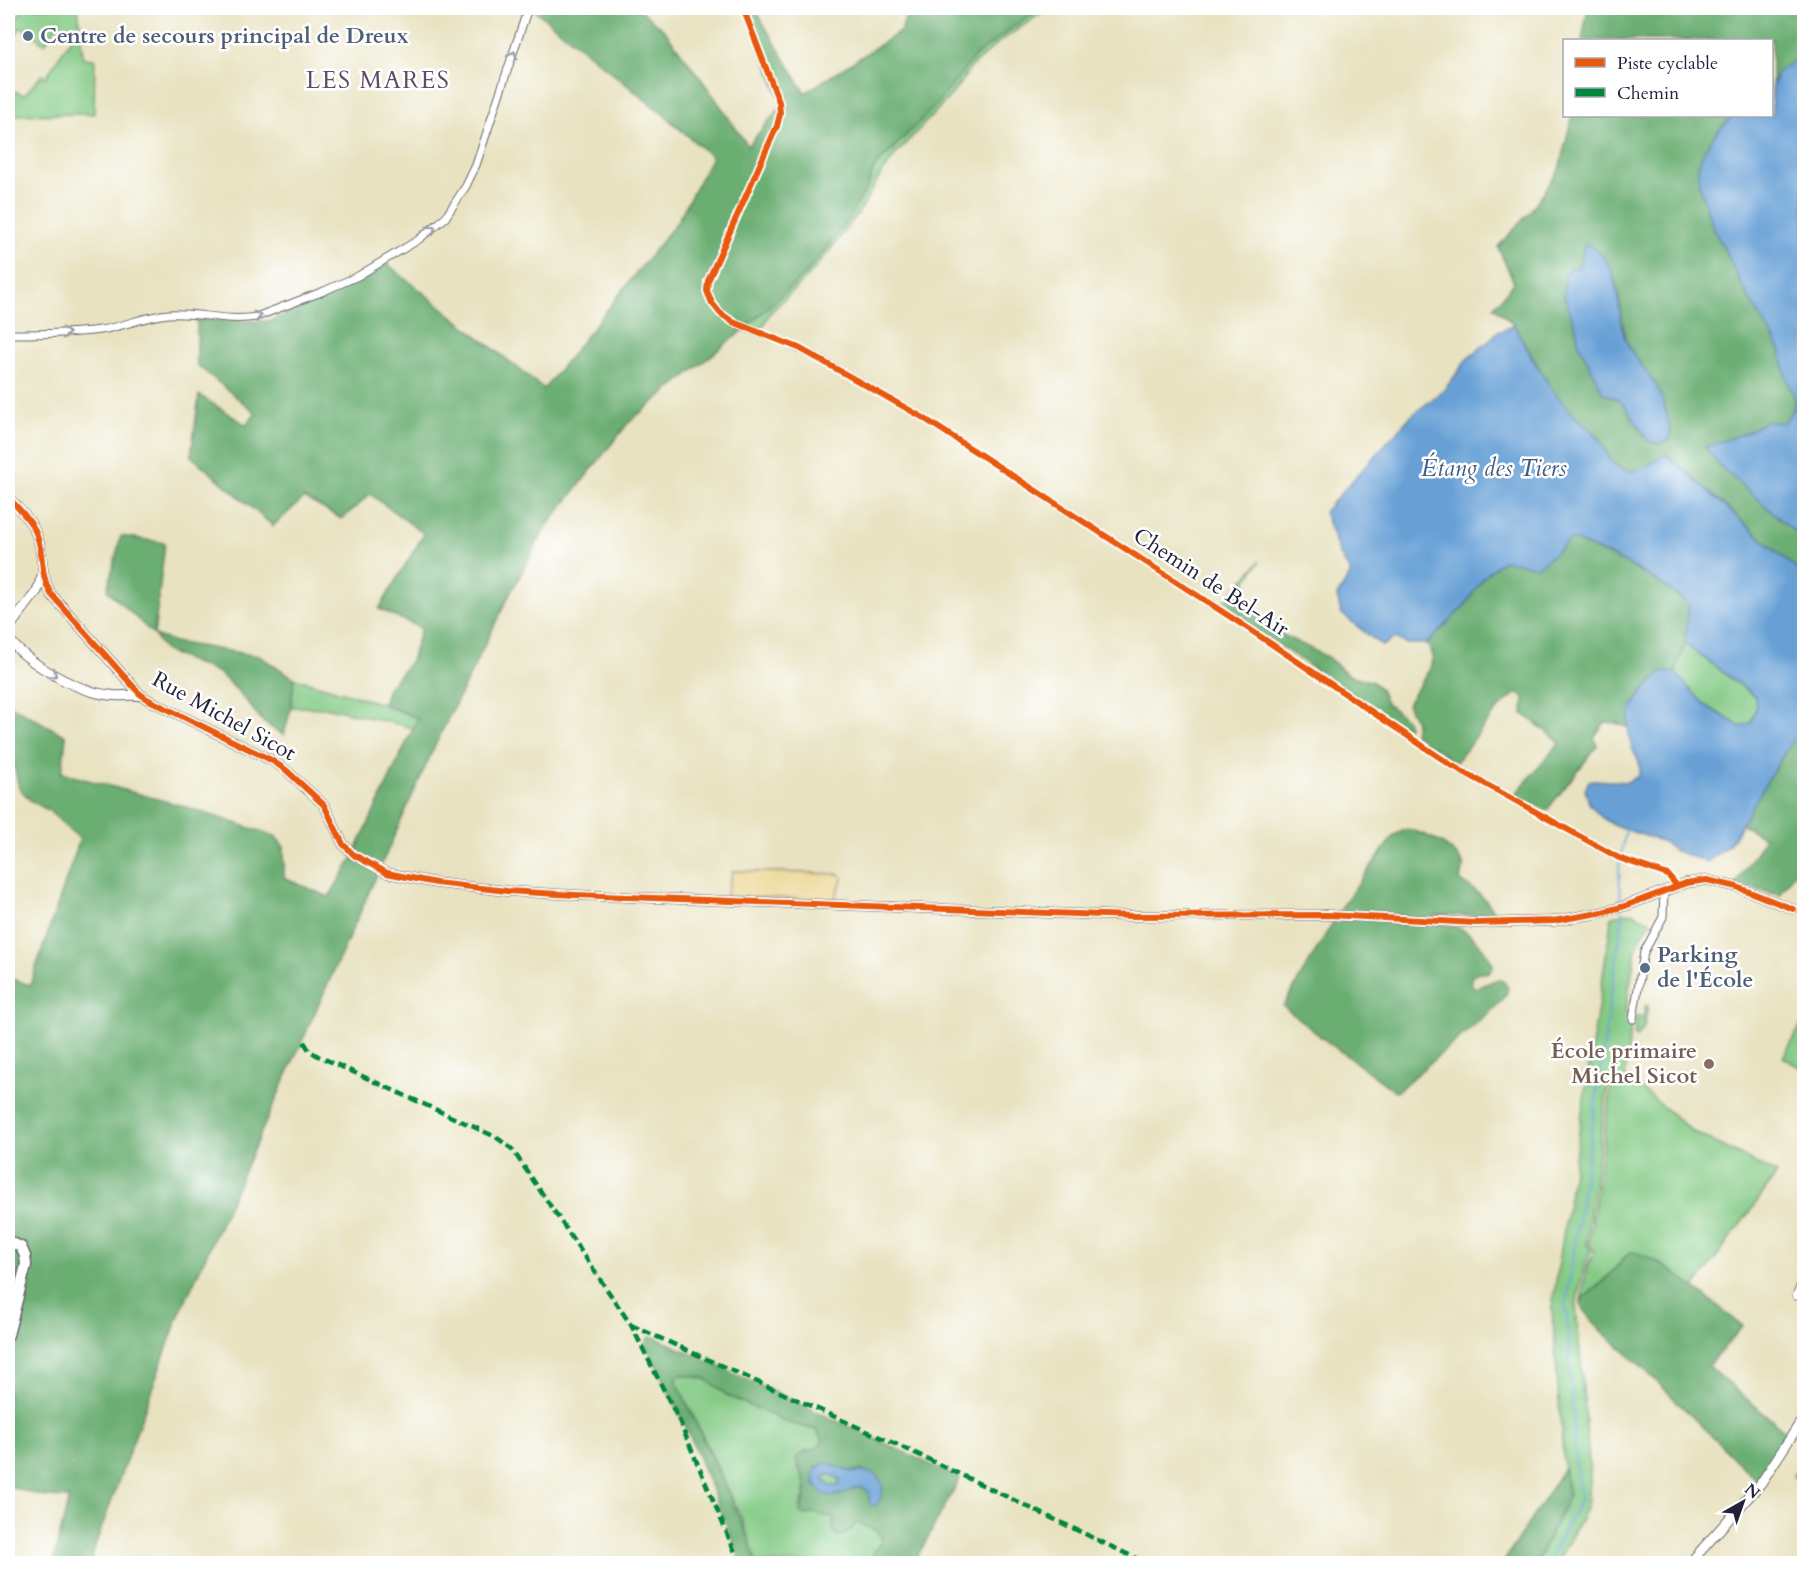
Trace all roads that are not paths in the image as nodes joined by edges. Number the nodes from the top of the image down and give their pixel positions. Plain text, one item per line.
1 (528, 8) edge
2 (743, 8) edge
3 (710, 299) tunnel mouth
4 (720, 313) tunnel mouth
5 (8, 334) edge
6 (8, 497) edge
7 (42, 574) junction
8 (8, 629) edge
9 (8, 638) edge
10 (142, 696) junction
11 (1677, 886) junction
12 (1664, 891) junction
13 (1804, 913) edge
14 (1633, 1019) dead end
15 (8, 1241) edge
16 (1804, 1278) edge
17 (1796, 1296) dead end
18 (8, 1335) edge
19 (1804, 1417) edge
20 (1689, 1563) edge

5 -> 1 street
2 - 3 street
4 - 11 street, Chemin de Bel-Air
6 - 7 street, Rue Michel Sicot
7 - 8 street
7 - 10 street, Rue Michel Sicot
9 -> 10 street
10 - 12 street, Rue Michel Sicot
11 - 12 street
11 - 13 street
12 - 14 street
15 - 18 main road
16 - 17 street
19 - 20 street

